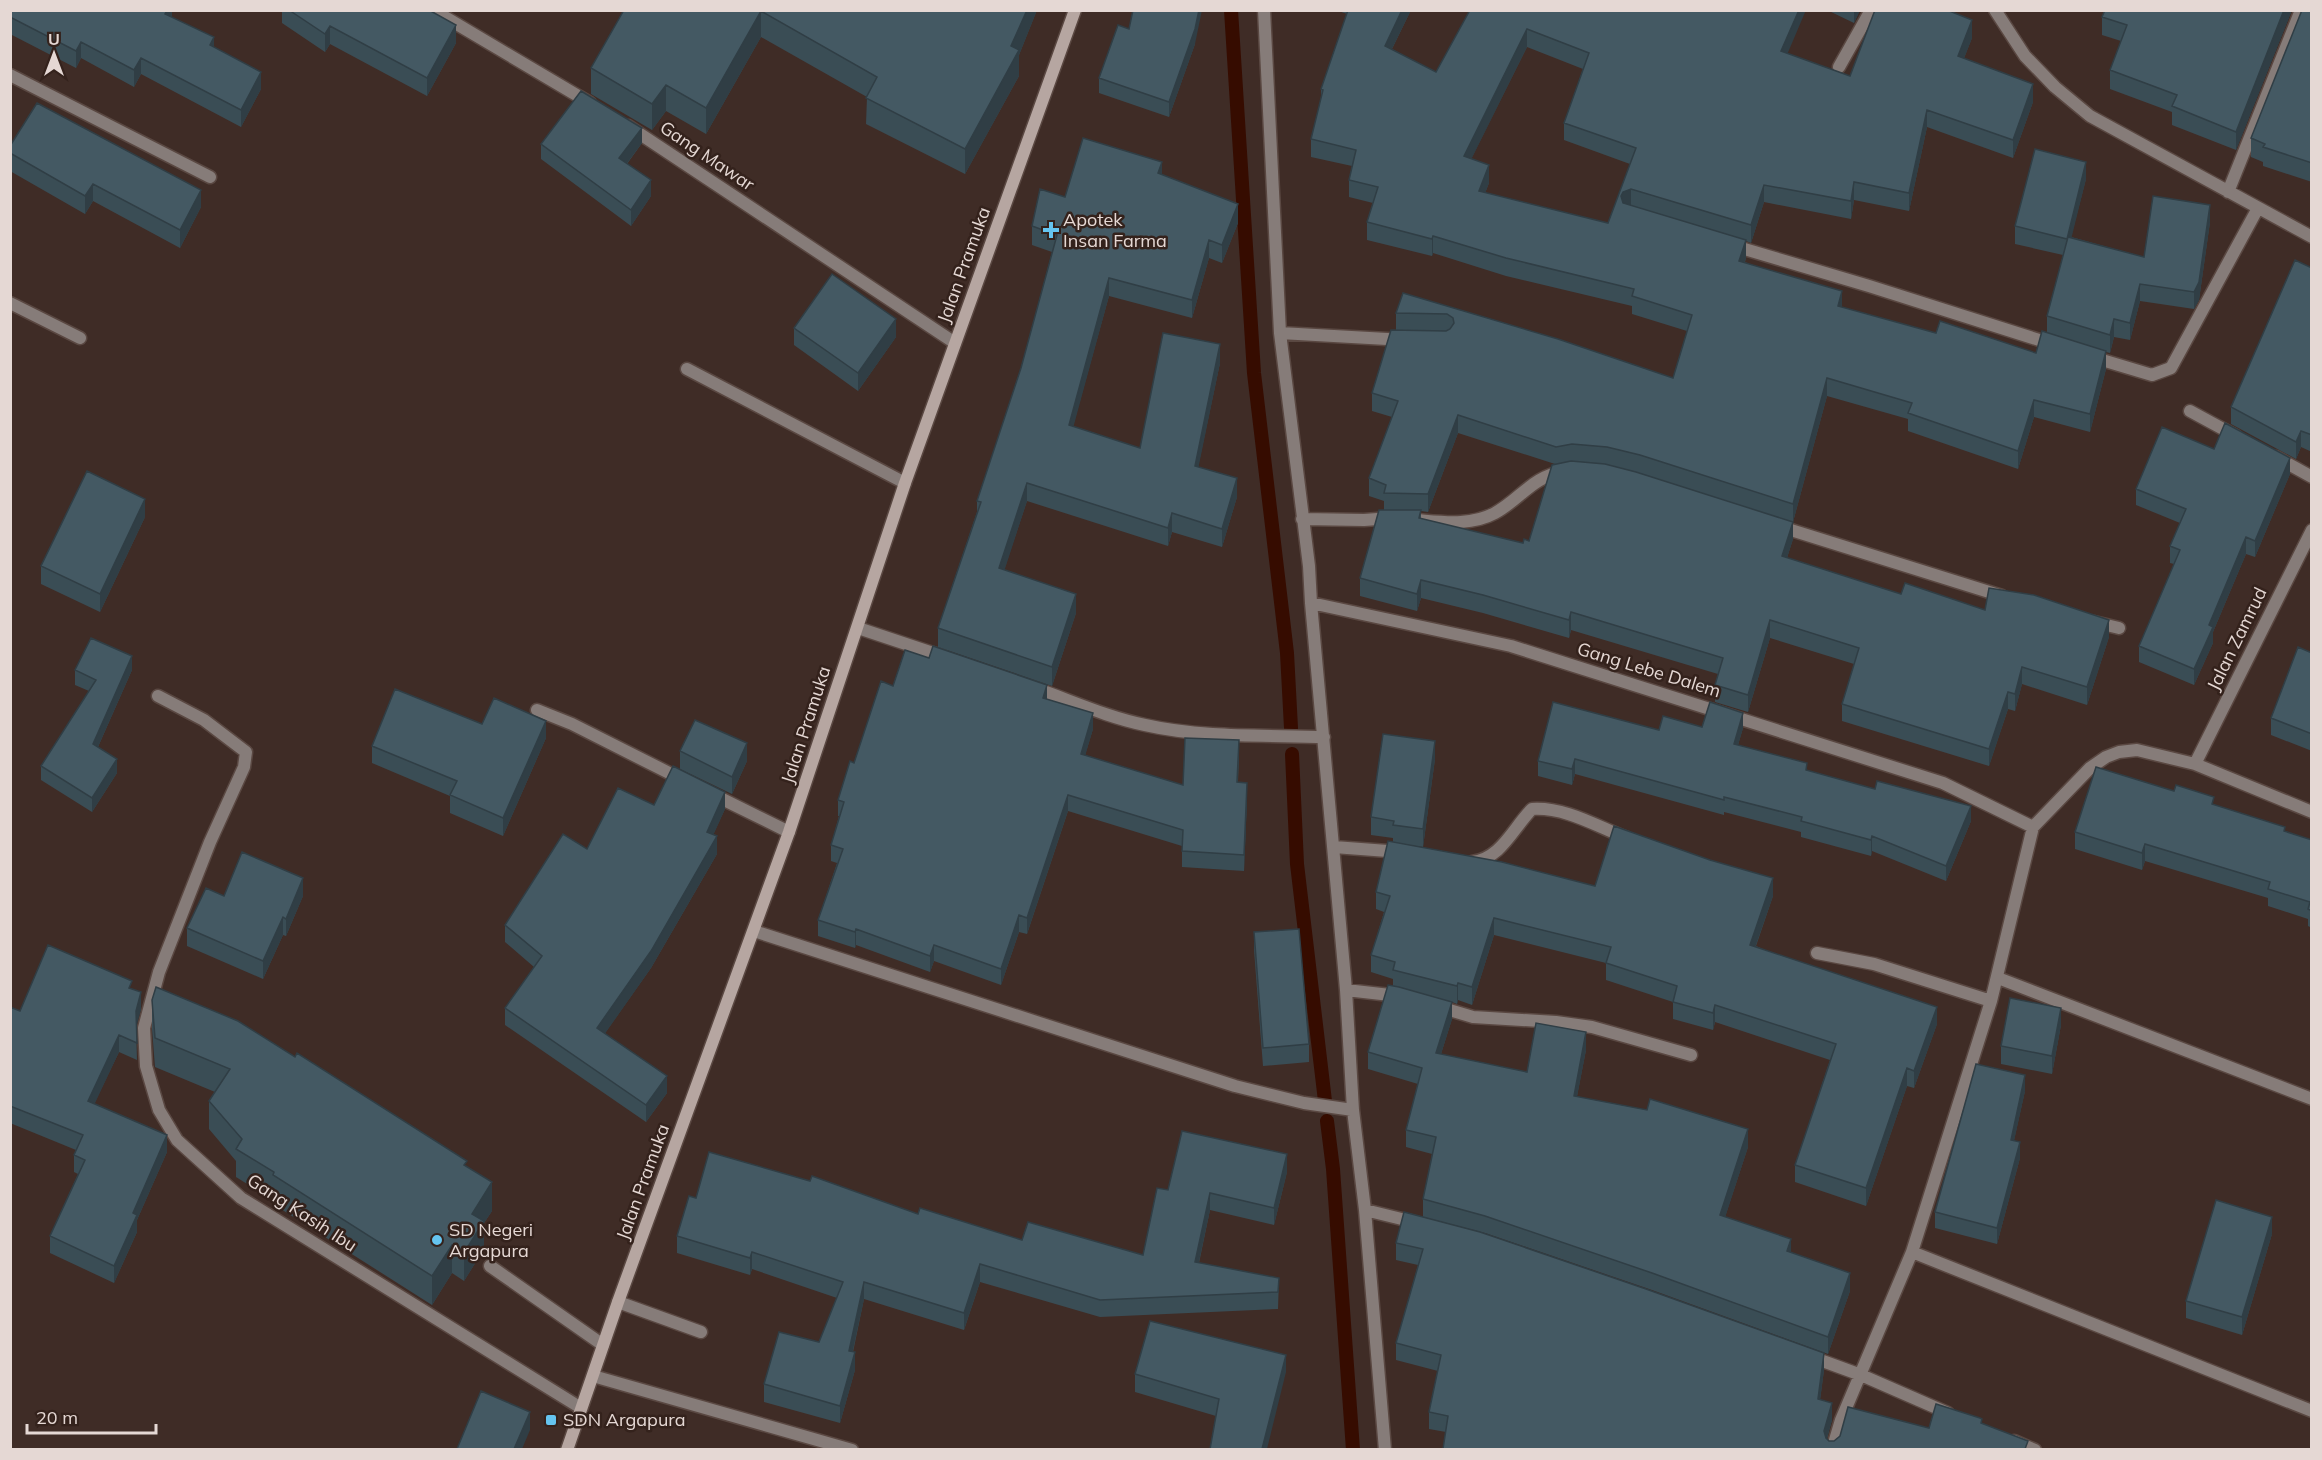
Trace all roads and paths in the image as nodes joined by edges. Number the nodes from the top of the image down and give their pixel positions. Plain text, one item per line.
1 (433, 10) edge
2 (1075, 10) edge
3 (1264, 10) edge
4 (1871, 10) edge
5 (1995, 10) edge
6 (2301, 10) edge
7 (1839, 68) dead end
8 (10, 75) edge
9 (598, 107) edge
10 (618, 119) edge
11 (210, 177) dead end
12 (2229, 192) junction
13 (2258, 208) junction
14 (2312, 237) edge
15 (1720, 242) edge
16 (10, 303) edge
17 (1280, 333) junction
18 (80, 338) dead end
19 (1414, 340) edge
20 (955, 343) junction
21 (2061, 347) edge
22 (2084, 354) edge
23 (687, 369) dead end
24 (2190, 411) dead end
25 (1583, 471) edge
26 (2312, 477) edge
27 (905, 483) junction
28 (1302, 519) junction
29 (1765, 522) edge
30 (2312, 530) edge
31 (2014, 599) edge
32 (1311, 603) junction
33 (2078, 617) edge
34 (858, 628) junction
35 (2119, 628) dead end
36 (959, 662) edge
37 (1015, 682) edge
38 (158, 696) dead end
39 (537, 710) dead end
40 (1324, 737) junction
41 (2195, 764) junction
42 (2312, 812) edge
43 (2033, 826) junction
44 (789, 832) junction
45 (1635, 841) edge
46 (1334, 847) junction
47 (1408, 853) edge
48 (1463, 861) edge
49 (754, 931) junction
50 (1817, 953) dead end
51 (1998, 978) junction
52 (1346, 990) junction
53 (1991, 1001) junction
54 (1690, 1055) dead end
55 (2312, 1099) edge
56 (1353, 1110) junction
57 (1365, 1210) junction
58 (1425, 1225) edge
59 (1912, 1252) junction
60 (490, 1266) dead end
61 (618, 1302) junction
62 (701, 1332) dead end
63 (603, 1345) junction
64 (1794, 1350) edge
65 (1861, 1375) junction
66 (593, 1376) junction
67 (581, 1408) junction
68 (2312, 1411) edge
69 (1959, 1417) edge
70 (2002, 1436) edge
71 (567, 1449) edge
72 (852, 1449) edge
73 (1385, 1449) edge
74 (1832, 1449) edge
75 (2035, 1449) edge

1 - 9 street
2 - 20 street, Jalan Pramuka
3 - 17 street
4 - 7 street
5 - 12 street
6 - 12 street
8 - 11 street
10 - 20 street, Gang Mawar
12 - 13 street
13 - 14 street
13 - 22 street
15 - 21 street
16 - 18 street
17 - 19 street
17 - 28 street
20 - 27 street, Jalan Pramuka
23 - 27 street
24 - 26 street
25 - 28 street
27 - 34 street, Jalan Pramuka
28 - 32 street
29 - 31 street
30 - 41 street, Jalan Zamrud
32 - 40 street
32 - 43 street, Gang Lebe Dalem
33 - 35 street
34 - 36 street
34 - 44 street, Jalan Pramuka
37 - 40 street
38 - 67 street, Gang Kasih Ibu
39 - 44 street
40 - 46 street
41 - 42 street
41 - 43 street
43 - 51 street
44 - 49 street, Jalan Pramuka
45 - 48 street
46 - 47 street
46 - 52 street
49 - 56 street
49 - 61 street, Jalan Pramuka
50 - 53 street
51 - 53 street
51 - 55 street
52 - 54 street
52 - 56 street
53 - 59 street
56 - 57 street
57 - 58 street
57 - 73 street
59 - 65 street
59 - 68 street
60 - 63 street
61 - 62 street
61 - 63 street, Jalan Pramuka
63 - 66 street, Jalan Pramuka
64 - 65 street
65 - 69 street
65 - 74 street
66 - 67 street, Jalan Pramuka
66 - 72 street
67 - 71 street, Jalan Pramuka
70 - 75 street

